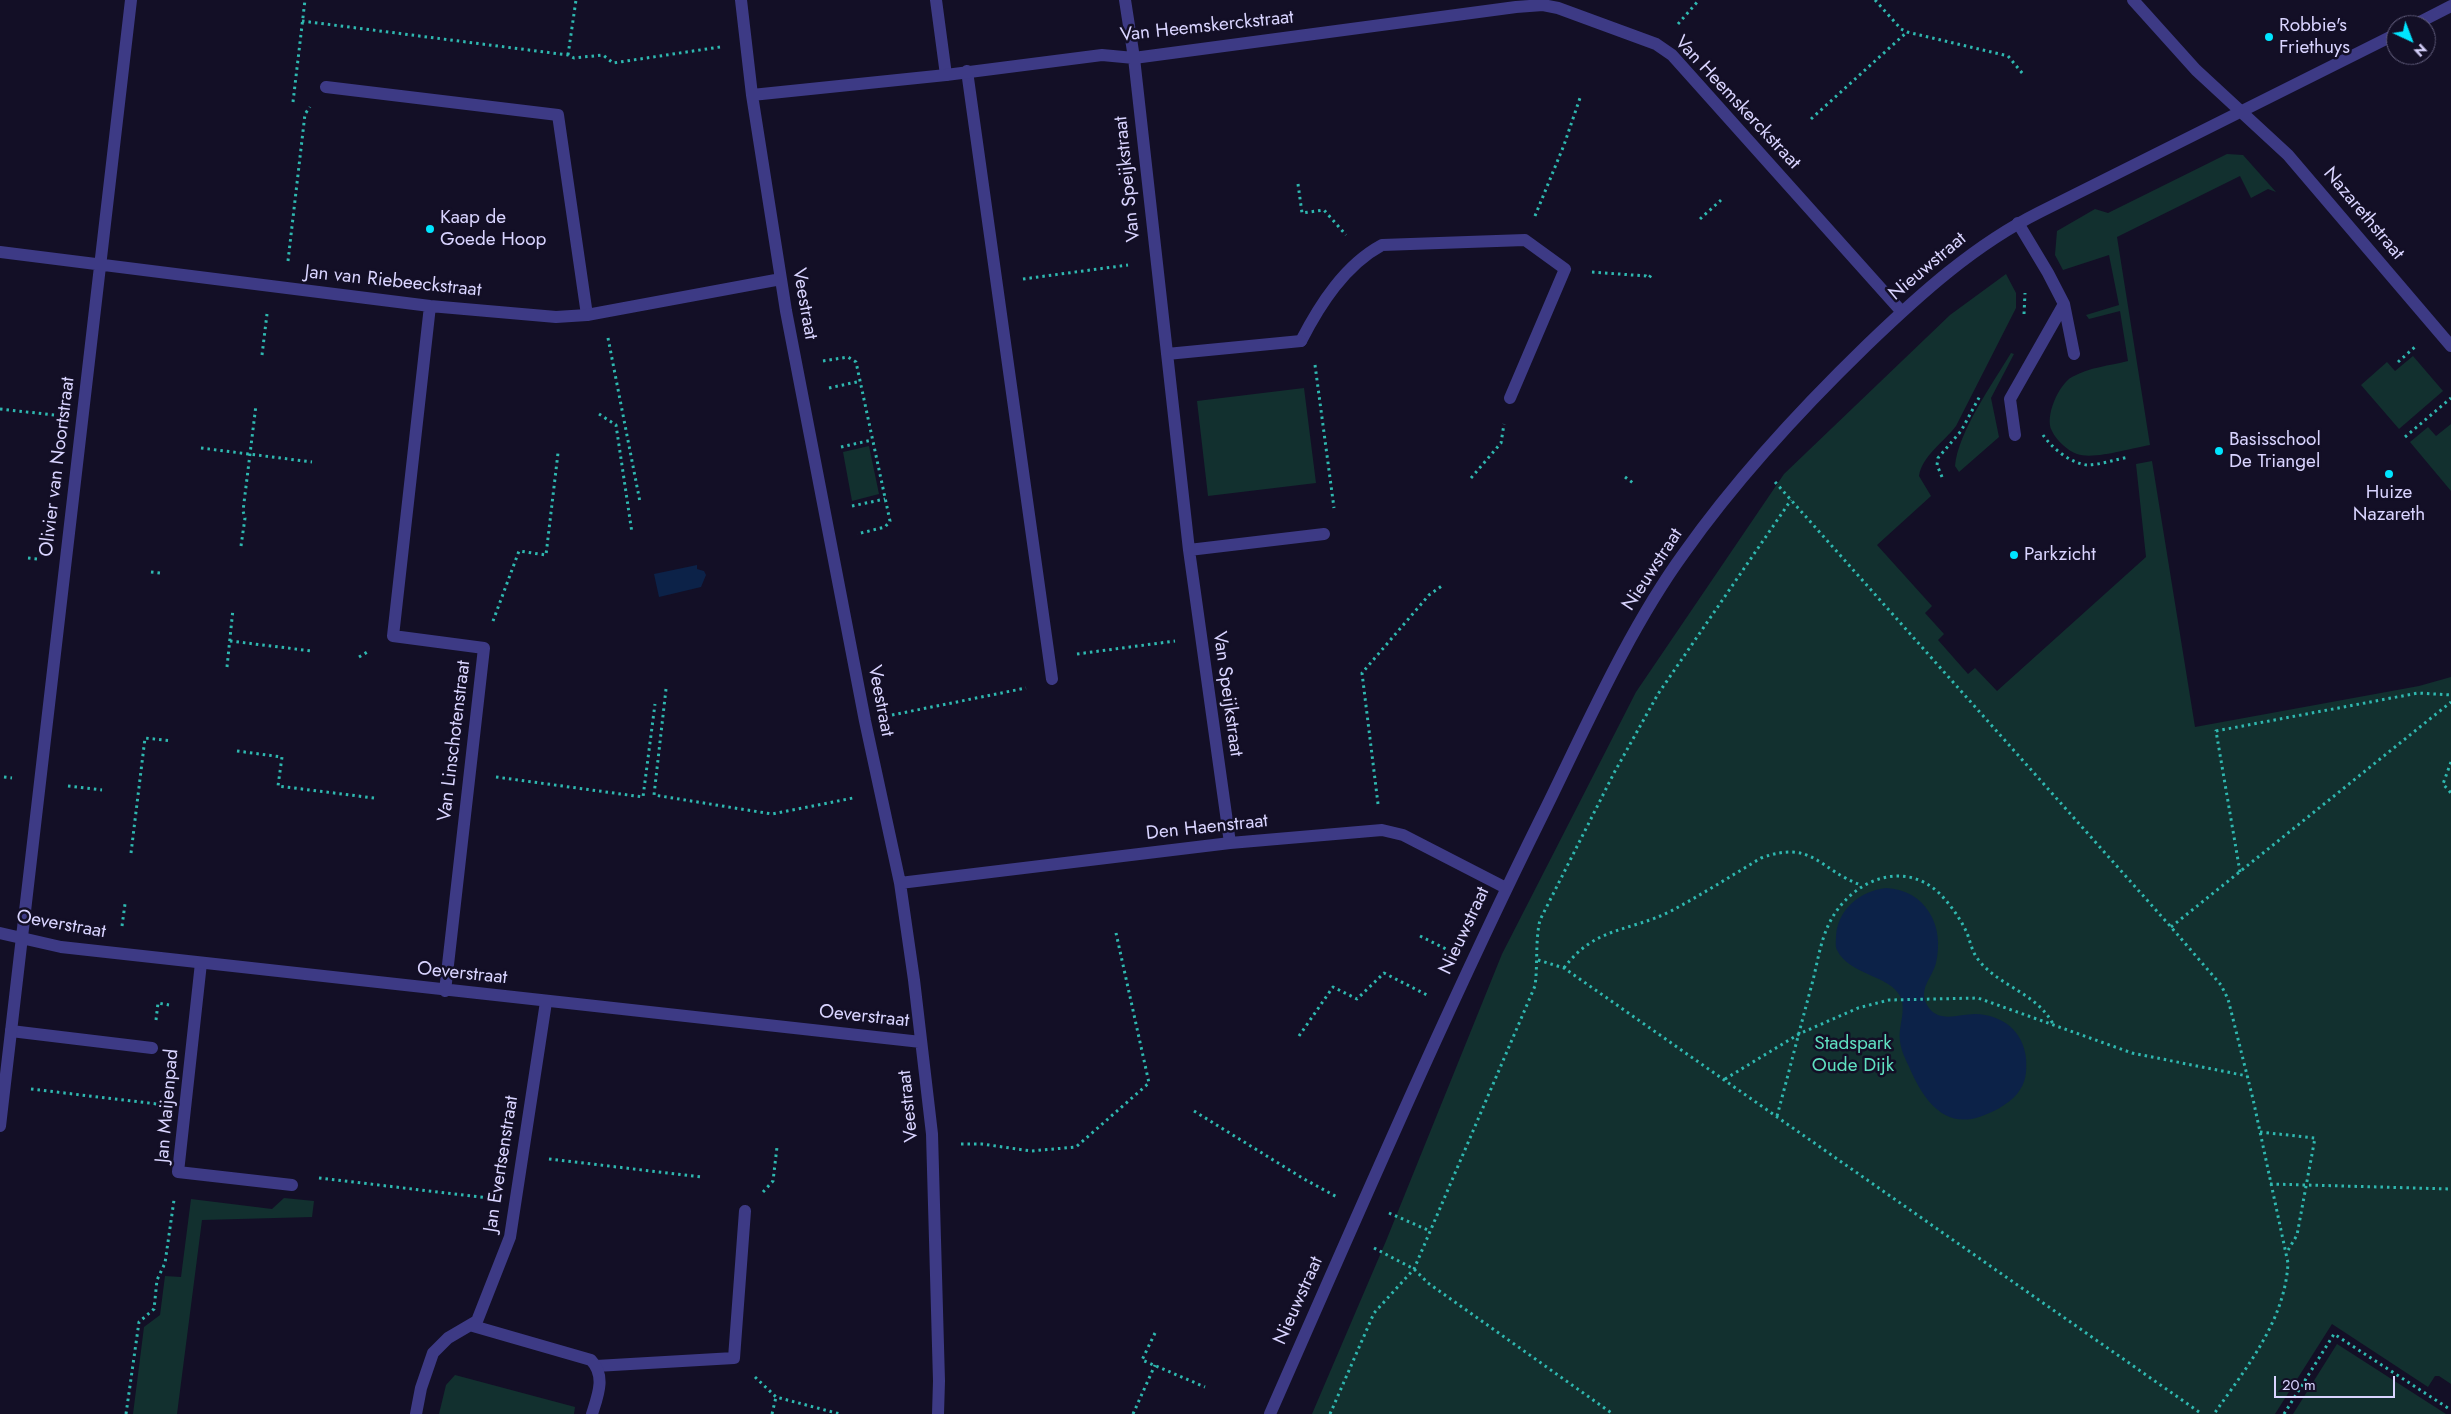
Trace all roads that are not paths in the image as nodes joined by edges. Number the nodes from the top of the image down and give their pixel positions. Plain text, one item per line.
1 (131, 0) edge
2 (741, 0) edge
3 (936, 0) edge
4 (1125, 0) edge
5 (2133, 0) edge
6 (2451, 6) edge
7 (2433, 15) edge
8 (2386, 39) edge
9 (1134, 58) junction
10 (967, 71) junction
11 (946, 74) junction
12 (326, 87) road end
13 (752, 95) junction
14 (2241, 111) junction
15 (2018, 223) junction
16 (0, 252) edge
17 (100, 265) junction
18 (780, 279) junction
19 (2064, 304) junction
20 (430, 306) junction
21 (1902, 312) junction
22 (587, 315) junction
23 (2451, 346) edge
24 (1167, 354) junction
25 (2074, 354) dead end
26 (1510, 398) dead end
27 (2015, 434) dead end
28 (1324, 534) road end
29 (1189, 550) junction
30 (1052, 679) road end
31 (1230, 843) junction
32 (900, 883) junction
33 (1506, 888) junction
34 (0, 933) edge
35 (23, 939) junction
36 (202, 963) junction
37 (445, 991) junction
38 (546, 1002) junction
39 (11, 1031) junction
40 (921, 1042) junction
41 (152, 1048) dead end
42 (0, 1126) edge
43 (292, 1185) road end
44 (745, 1211) road end
45 (472, 1326) junction
46 (596, 1366) junction
47 (416, 1414) edge
48 (592, 1414) edge
49 (938, 1414) edge
50 (1270, 1414) edge

1 - 17 street, Olivier van Noortstraat
2 - 13 street, Veestraat
3 - 11 street
4 - 9 street, Van Speijkstraat
5 - 14 street, Nazarethstraat
6 - 7 street
8 - 14 street, Nieuwstraat
9 - 10 street, Van Heemskerckstraat
9 - 21 street, Van Heemskerckstraat
9 - 24 street, Van Speijkstraat
10 - 11 street, Van Heemskerckstraat
10 - 30 street
11 - 13 street, Van Heemskerckstraat
12 - 22 street
13 - 18 street, Veestraat
14 - 15 street, Nieuwstraat
14 - 23 street, Nazarethstraat
15 - 19 street
15 - 21 street, Nieuwstraat
16 - 17 street, Jan van Riebeeckstraat
17 - 20 street, Jan van Riebeeckstraat
17 - 35 street, Olivier van Noortstraat
18 - 22 street, Jan van Riebeeckstraat
18 - 32 street, Veestraat
19 - 25 street
19 - 27 street
20 - 22 street, Jan van Riebeeckstraat
20 - 37 street, Van Linschotenstraat
21 - 33 street, Nieuwstraat
24 - 26 street
24 - 29 street, Van Speijkstraat
28 - 29 street
29 - 31 street, Van Speijkstraat
31 - 32 street, Den Haenstraat
31 - 33 street, Den Haenstraat
32 - 40 street, Veestraat
33 - 50 street, Nieuwstraat
34 - 35 street, Oeverstraat
35 - 36 street, Oeverstraat
35 - 39 street, Olivier van Noortstraat
36 - 37 street, Oeverstraat
36 - 43 street, Jan Maijenpad
37 - 38 street, Oeverstraat
38 - 40 street, Oeverstraat
38 - 45 street, Jan Evertsenstraat
39 - 41 street
39 - 42 street, Olivier van Noortstraat
40 - 49 street, Veestraat
44 - 46 street
45 - 46 street
45 - 47 street
46 - 48 street

